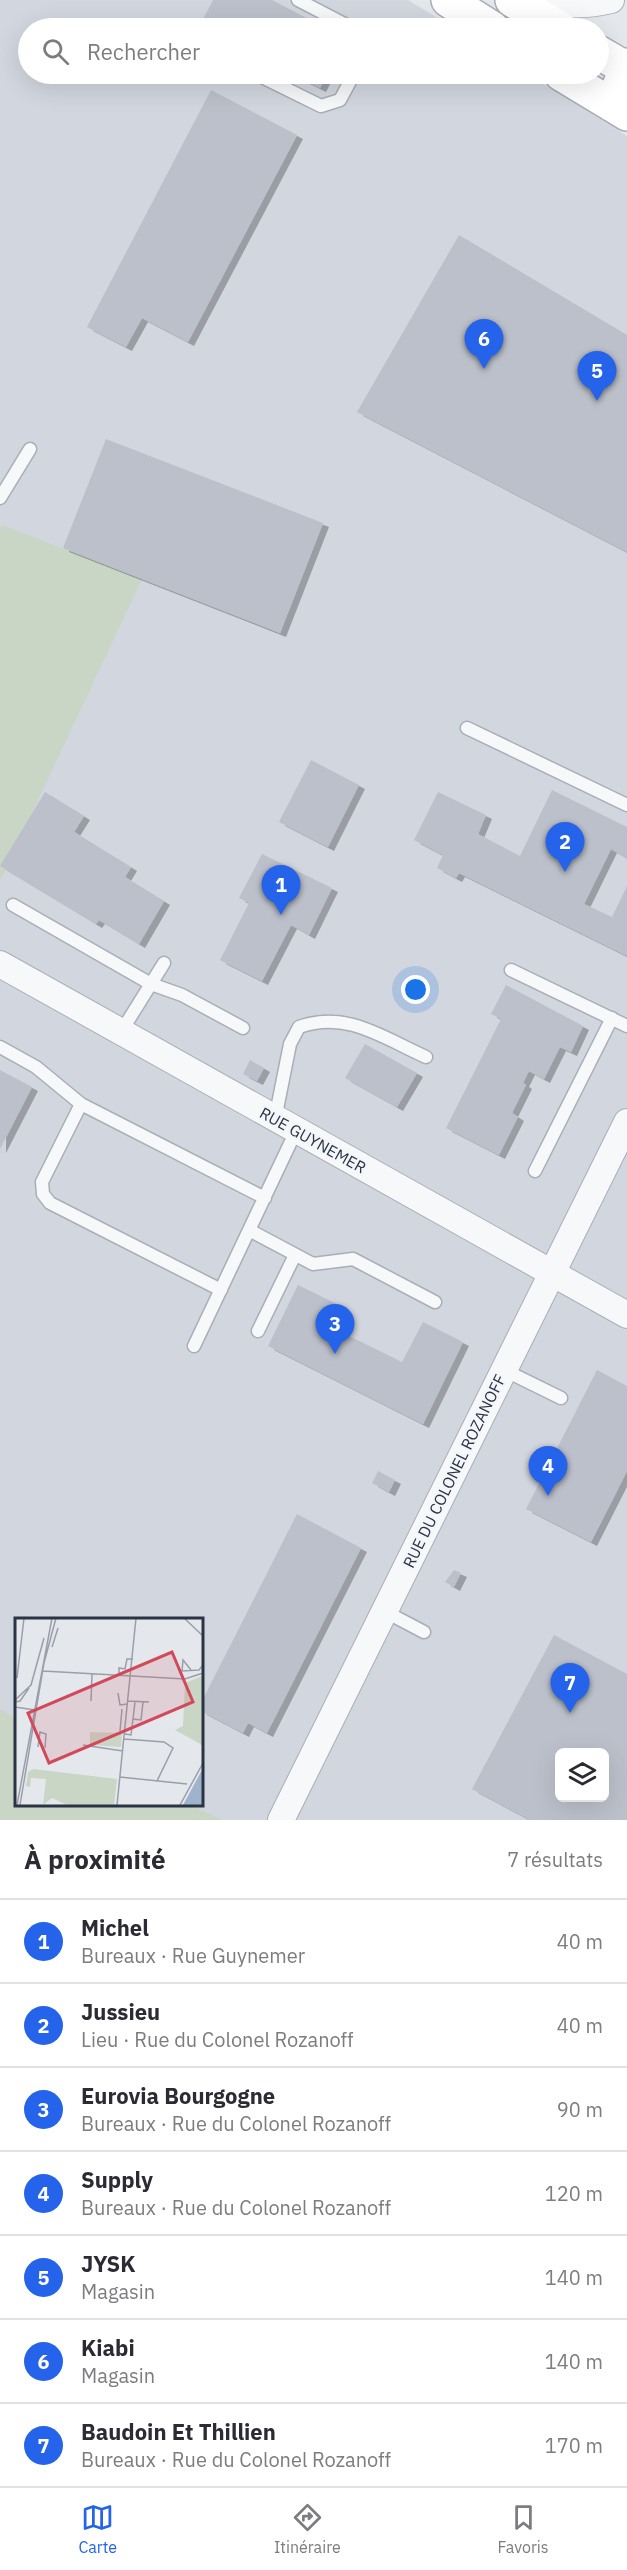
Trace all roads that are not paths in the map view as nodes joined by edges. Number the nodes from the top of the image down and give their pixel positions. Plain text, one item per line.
1 (298, 0) edge
2 (448, 0) edge
3 (512, 0) edge
4 (528, 0) edge
5 (610, 0) edge
6 (333, 18) edge
7 (476, 18) edge
8 (543, 18) edge
9 (276, 84) edge
10 (349, 84) edge
11 (30, 449) dead end
12 (0, 498) edge
13 (467, 728) dead end
14 (627, 805) edge
15 (13, 904) dead end
16 (164, 963) dead end
17 (0, 964) edge
18 (511, 970) dead end
19 (151, 984) junction
20 (612, 1018) junction
21 (627, 1026) edge
22 (243, 1028) dead end
23 (121, 1032) junction
24 (0, 1047) edge
25 (426, 1057) dead end
26 (81, 1104) junction
27 (627, 1122) edge
28 (286, 1125) junction
29 (621, 1151) edge
30 (536, 1171) dead end
31 (265, 1198) junction
32 (249, 1230) junction
33 (295, 1255) junction
34 (553, 1274) junction
35 (221, 1290) junction
36 (435, 1302) dead end
37 (627, 1315) edge
38 (258, 1331) dead end
39 (194, 1347) dead end
40 (504, 1370) junction
41 (561, 1398) dead end
42 (384, 1611) junction
43 (424, 1632) dead end
44 (281, 1820) edge

1 - 6 lane
2 - 7 street
3 - 8 street
4 - 5 street
9 - 10 lane
11 - 12 lane
13 - 14 lane
15 - 19 lane
16 - 19 lane
17 - 23 street, RUE GUYNEMER
18 - 20 lane
19 - 22 lane
19 - 23 lane
20 - 21 lane
20 - 30 lane
23 - 28 street, RUE GUYNEMER
24 - 26 lane
25 - 28 lane
26 - 31 lane
26 - 35 lane
27 - 29 street, RUE DU COLONEL ROZANOFF
28 - 31 lane
28 - 34 street, RUE GUYNEMER
29 - 34 street, RUE DU COLONEL ROZANOFF
31 - 32 lane
32 - 33 lane
32 - 35 lane
33 - 36 lane
33 - 38 lane
34 - 37 street, RUE GUYNEMER
34 - 40 street, RUE DU COLONEL ROZANOFF
35 - 39 lane
40 - 41 lane
40 - 42 street, RUE DU COLONEL ROZANOFF
42 - 43 lane
42 - 44 street, RUE DU COLONEL ROZANOFF

